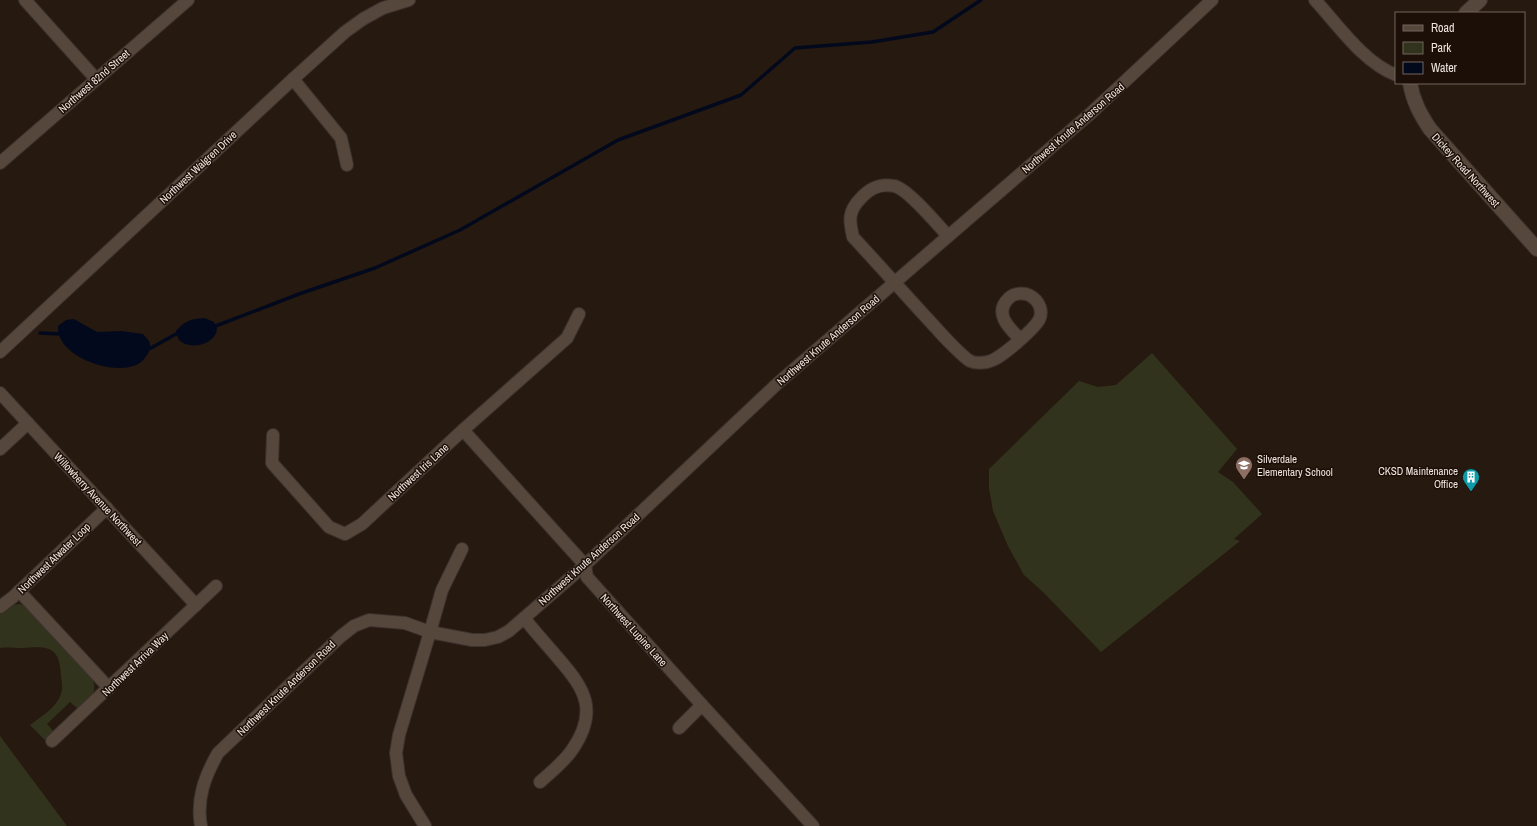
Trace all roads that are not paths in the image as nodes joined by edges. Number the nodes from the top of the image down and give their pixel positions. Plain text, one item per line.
1 (25, 0) edge
2 (188, 0) edge
3 (408, 0) edge
4 (1212, 0) edge
5 (1315, 0) edge
6 (1480, 0) edge
7 (1467, 12) edge
8 (1395, 75) edge
9 (96, 79) junction
10 (293, 79) junction
11 (1410, 84) edge
12 (0, 163) edge
13 (347, 164) dead end
14 (948, 236) junction
15 (1537, 249) edge
16 (894, 283) junction
17 (579, 314) dead end
18 (1020, 339) dead end
19 (0, 352) edge
20 (0, 393) edge
21 (28, 423) junction
22 (463, 430) junction
23 (273, 434) dead end
24 (0, 449) edge
25 (107, 508) junction
26 (462, 549) dead end
27 (585, 565) junction
28 (216, 586) dead end
29 (19, 592) junction
30 (196, 605) junction
31 (0, 607) edge
32 (524, 618) junction
33 (430, 632) junction
34 (109, 688) junction
35 (702, 705) junction
36 (679, 728) dead end
37 (52, 741) dead end
38 (540, 782) dead end
39 (201, 826) edge
40 (425, 826) edge
41 (813, 826) edge

1 - 9 street
2 - 9 street, Northwest 82nd Street
3 - 10 street, Northwest Walgren Drive
4 - 14 street, Northwest Knute Anderson Road
5 - 8 street
6 - 7 street
9 - 12 street, Northwest 82nd Street
10 - 13 street
10 - 19 street, Northwest Walgren Drive
11 - 15 street, Dickey Road Northwest
14 - 16 street, Northwest Knute Anderson Road
14 - 16 street
16 - 18 street
16 - 27 street, Northwest Knute Anderson Road
17 - 22 street, Northwest Iris Lane
20 - 21 street, Willowberry Avenue Northwest
21 - 24 street
21 - 25 street, Willowberry Avenue Northwest
22 - 23 street, Northwest Iris Lane
22 - 27 street, Northwest Lupine Lane
25 - 29 street, Northwest Atwater Loop
25 - 30 street, Willowberry Avenue Northwest
26 - 33 street
27 - 32 street, Northwest Knute Anderson Road
27 - 35 street, Northwest Lupine Lane
28 - 30 street, Northwest Arriva Way
29 - 31 street, Northwest Atwater Loop
29 - 34 street
30 - 34 street, Northwest Arriva Way
32 - 33 street, Northwest Knute Anderson Road
32 - 38 street
33 - 39 street, Northwest Knute Anderson Road
33 - 40 street
34 - 37 street, Northwest Arriva Way
35 - 36 street
35 - 41 street, Northwest Lupine Lane

